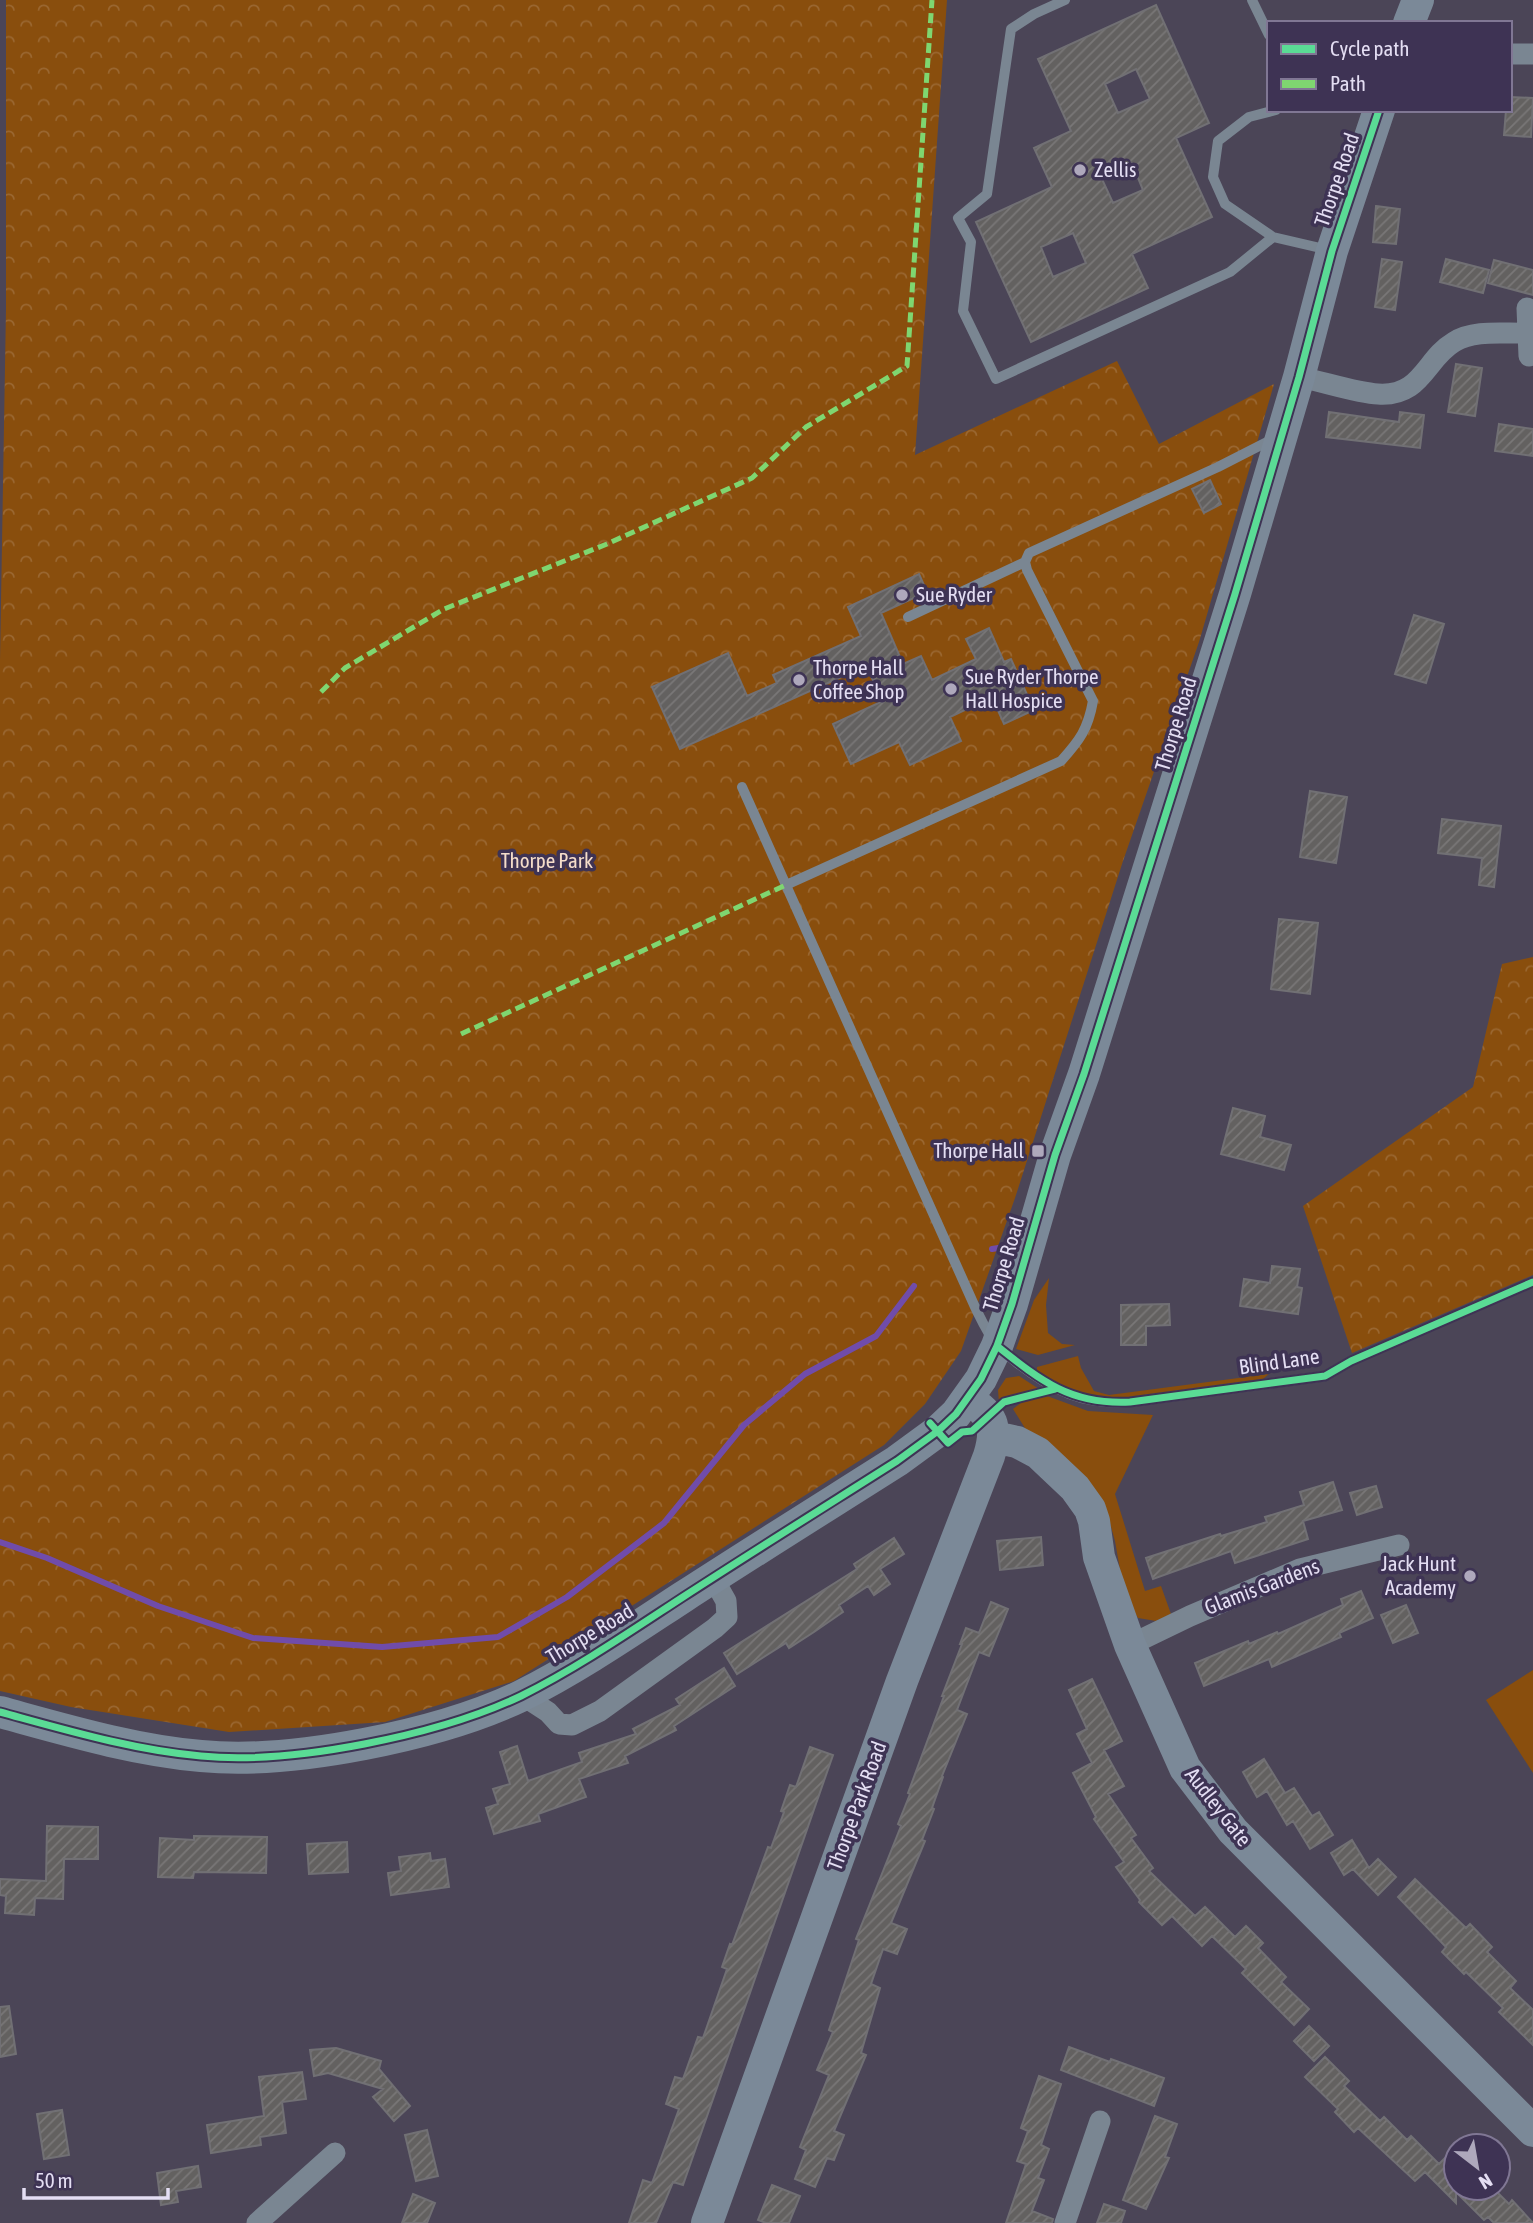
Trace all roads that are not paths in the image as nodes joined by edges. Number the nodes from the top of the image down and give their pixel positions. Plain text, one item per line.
1 (1065, 0) edge
2 (1252, 0) edge
3 (1418, 0) edge
4 (1410, 21) edge
5 (1267, 31) edge
6 (1512, 54) edge
7 (1533, 54) edge
8 (1268, 112) edge
9 (1378, 112) edge
10 (1273, 237) junction
11 (1332, 251) junction
12 (1527, 308) dead end
13 (1528, 333) junction
14 (1529, 356) dead end
15 (1299, 376) junction
16 (1282, 435) junction
17 (1025, 562) junction
18 (908, 617) dead end
19 (741, 787) dead end
20 (786, 886) junction
21 (997, 1346) junction
22 (1351, 1361) dead end
23 (967, 1399) junction
24 (994, 1437) junction
25 (1399, 1545) dead end
26 (713, 1578) junction
27 (1130, 1645) junction
28 (522, 1695) junction
29 (0, 1712) edge
30 (1100, 2121) dead end
31 (1533, 2131) edge
32 (335, 2153) dead end
33 (257, 2223) edge
34 (707, 2223) edge
35 (1065, 2223) edge

1 - 10 lane
2 - 5 lane
3 - 4 street
6 - 7 street
8 - 10 lane
9 - 11 street, Thorpe Road
10 - 11 lane
11 - 15 street, Thorpe Road
12 - 13 street
13 - 14 street
13 - 15 street
15 - 16 street, Thorpe Road
16 - 17 lane
16 - 21 street, Thorpe Road
17 - 18 lane
17 - 20 lane
19 - 20 lane
20 - 21 lane
21 - 22 lane, Blind Lane
21 - 23 street, Thorpe Road
23 - 24 street
23 - 26 street, Thorpe Road
24 - 27 street, Audley Gate
24 - 34 street, Thorpe Park Road
25 - 27 street, Glamis Gardens
26 - 28 street, Thorpe Road
26 - 28 street
27 - 31 street, Audley Gate
28 - 29 street, Thorpe Road
30 - 35 street
32 - 33 street

